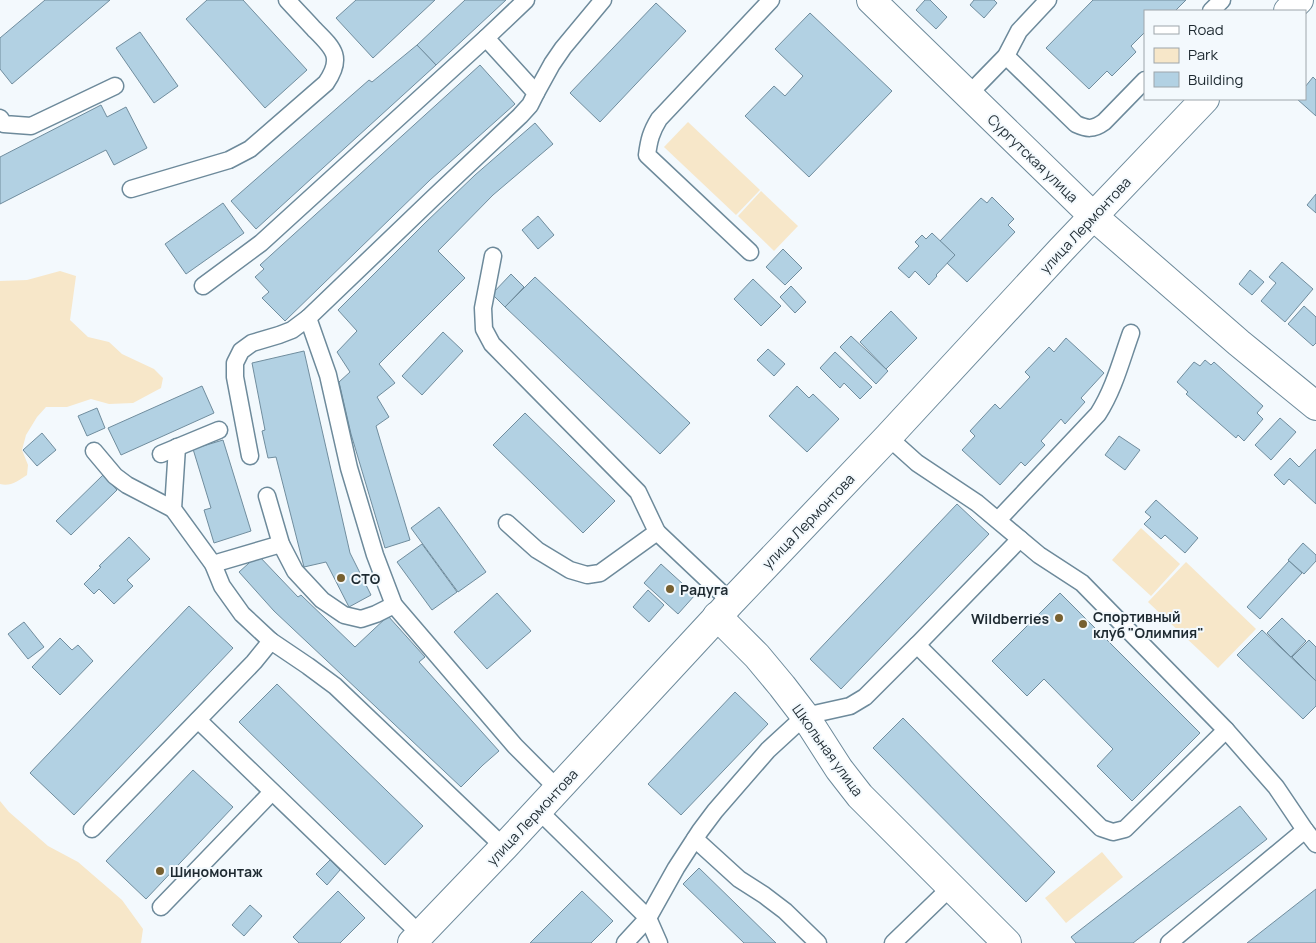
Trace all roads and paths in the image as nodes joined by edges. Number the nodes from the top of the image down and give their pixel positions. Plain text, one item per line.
1 (287, 0) edge
2 (526, 0) edge
3 (603, 0) edge
4 (771, 0) edge
5 (1048, 0) edge
6 (1222, 0) edge
7 (1299, 0) edge
8 (881, 4) edge
9 (1212, 10) edge
10 (1289, 10) edge
11 (486, 38) junction
12 (1006, 56) junction
13 (1144, 81) edge
14 (115, 86) dead end
15 (536, 93) junction
16 (968, 95) junction
17 (1204, 100) edge
18 (1, 123) edge
19 (131, 189) dead end
20 (1093, 216) junction
21 (750, 252) dead end
22 (493, 256) dead end
23 (204, 286) dead end
24 (308, 318) junction
25 (1130, 332) dead end
26 (1316, 406) edge
27 (219, 430) dead end
28 (888, 437) junction
29 (177, 448) junction
30 (94, 451) dead end
31 (161, 454) dead end
32 (250, 456) dead end
33 (267, 496) dead end
34 (173, 509) junction
35 (998, 520) junction
36 (507, 523) dead end
37 (657, 532) junction
38 (1020, 539) junction
39 (281, 544) junction
40 (213, 564) junction
41 (394, 605) junction
42 (724, 609) junction
43 (270, 641) junction
44 (917, 646) junction
45 (805, 716) junction
46 (198, 720) junction
47 (1226, 730) junction
48 (558, 789) junction
49 (272, 792) junction
50 (538, 810) junction
51 (92, 829) dead end
52 (1305, 830) junction
53 (695, 839) junction
54 (1316, 844) edge
55 (504, 847) junction
56 (951, 887) junction
57 (161, 907) dead end
58 (648, 918) junction
59 (416, 939) edge
60 (625, 943) edge
61 (659, 943) edge
62 (818, 943) edge
63 (893, 943) edge
64 (1007, 943) edge
65 (1169, 943) edge

1 - 19 lane
2 - 11 lane
3 - 15 lane
4 - 21 lane
5 - 12 lane
6 - 9 lane
7 - 10 street
8 - 16 street, Сургутская улица
11 - 15 lane
11 - 23 lane
12 - 13 lane
12 - 16 lane
14 - 18 lane
15 - 24 lane
16 - 20 street, Сургутская улица
17 - 20 street, улица Лермонтова
20 - 26 street, Сургутская улица
20 - 28 street, улица Лермонтова
22 - 37 lane
24 - 32 lane
24 - 41 lane
25 - 35 lane
27 - 29 lane
28 - 35 lane
28 - 42 street, улица Лермонтова
29 - 31 lane
29 - 34 lane
30 - 34 lane
33 - 39 lane
34 - 40 lane
35 - 38 lane
36 - 37 lane
37 - 42 lane
38 - 44 lane
38 - 47 lane
39 - 40 lane
39 - 41 lane
40 - 43 lane
41 - 48 lane
42 - 45 street, Школьная улица
42 - 48 street, улица Лермонтова
43 - 46 lane
43 - 55 lane
44 - 45 lane
44 - 47 lane
45 - 53 lane
45 - 56 street, Школьная улица
46 - 49 lane
46 - 51 lane
47 - 52 lane
48 - 50 street, улица Лермонтова
49 - 57 lane
49 - 59 lane
50 - 55 street, улица Лермонтова
50 - 58 lane
52 - 54 lane
52 - 65 lane
53 - 58 lane
53 - 62 lane
55 - 59 street, улица Лермонтова
56 - 63 lane
56 - 64 street, Школьная улица
58 - 60 lane
58 - 61 lane

